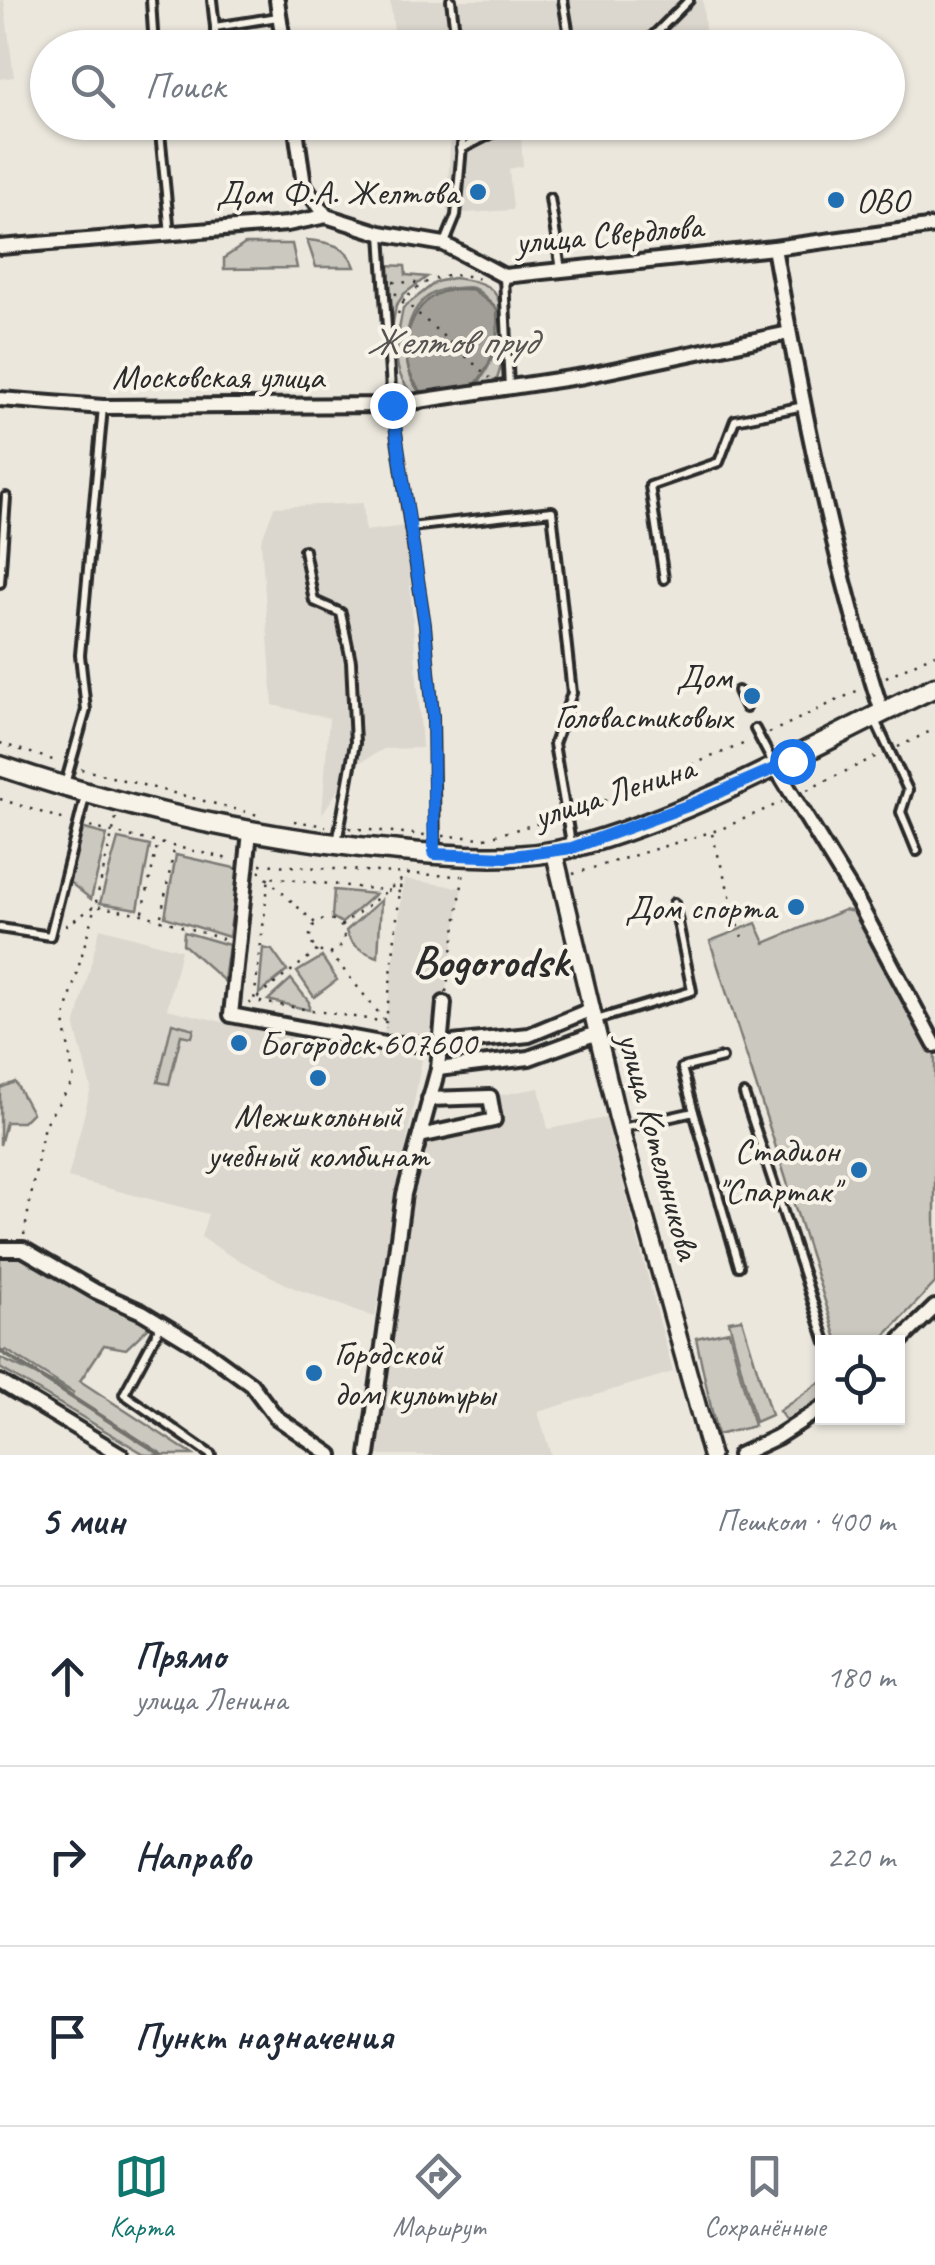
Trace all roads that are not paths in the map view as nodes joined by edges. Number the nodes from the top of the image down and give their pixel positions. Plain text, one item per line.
1 (150, 0) edge
2 (212, 0) edge
3 (277, 0) edge
4 (451, 0) edge
5 (563, 0) edge
6 (690, 0) edge
7 (279, 17) junction
8 (215, 27) junction
9 (152, 30) edge
10 (215, 30) edge
11 (281, 30) edge
12 (455, 30) edge
13 (568, 30) edge
14 (659, 30) edge
15 (161, 140) edge
16 (298, 140) edge
17 (461, 140) edge
18 (479, 140) edge
19 (460, 150) junction
20 (550, 198) dead end
21 (326, 216) junction
22 (935, 226) edge
23 (380, 233) junction
24 (170, 234) junction
25 (444, 244) junction
26 (0, 247) edge
27 (774, 248) junction
28 (562, 271) junction
29 (504, 276) junction
30 (789, 333) junction
31 (506, 388) junction
32 (0, 399) edge
33 (392, 405) junction
34 (805, 406) junction
35 (102, 407) junction
36 (6, 497) dead end
37 (410, 528) junction
38 (304, 550) dead end
39 (664, 579) dead end
40 (0, 583) edge
41 (935, 688) edge
42 (738, 692) dead end
43 (746, 708) dead end
44 (878, 715) junction
45 (757, 733) road end
46 (0, 766) edge
47 (776, 768) junction
48 (68, 775) junction
49 (86, 792) junction
50 (250, 832) junction
51 (338, 836) junction
52 (434, 845) junction
53 (563, 850) junction
54 (917, 850) dead end
55 (674, 904) dead end
56 (0, 928) edge
57 (444, 1003) road end
58 (595, 1021) junction
59 (442, 1044) junction
60 (935, 1044) edge
61 (722, 1058) dead end
62 (438, 1069) junction
63 (744, 1094) dead end
64 (430, 1099) junction
65 (694, 1112) junction
66 (621, 1128) junction
67 (420, 1136) junction
68 (0, 1250) edge
69 (739, 1266) dead end
70 (935, 1307) edge
71 (162, 1324) junction
72 (824, 1335) edge
73 (905, 1336) edge
74 (0, 1382) edge
75 (815, 1413) edge
76 (121, 1455) edge
77 (211, 1455) edge
78 (331, 1455) edge
79 (368, 1455) edge
80 (711, 1455) edge
81 (739, 1455) edge

1 - 9 lane
2 - 8 lane
3 - 7 street
4 - 12 lane
5 - 13 lane
6 - 14 lane
7 - 8 lane
7 - 11 street
8 - 10 lane
15 - 24 lane
16 - 21 street
17 - 19 lane
18 - 19 lane
19 - 25 lane
20 - 28 lane
21 - 23 street, улица Свердлова
21 - 24 street, улица Свердлова
22 - 27 street, улица Свердлова
23 - 25 street, улица Свердлова
23 - 33 lane
24 - 26 street, улица Свердлова
25 - 29 street, улица Свердлова
27 - 28 street, улица Свердлова
27 - 30 street
28 - 29 street, улица Свердлова
29 - 31 lane
30 - 31 street, Московская улица
30 - 34 street
31 - 33 street, Московская улица
32 - 35 street, Московская улица
33 - 35 street, Московская улица
33 - 37 lane
34 - 39 lane
34 - 44 street
35 - 48 lane
36 - 40 lane
37 - 52 lane
37 - 53 lane
38 - 51 lane
41 - 44 main road, улица Ленина
42 - 43 lane
44 - 47 main road, улица Ленина
44 - 54 lane
45 - 47 lane
46 - 48 main road, улица Ленина
47 - 53 main road, улица Ленина
47 - 60 street
48 - 49 main road, улица Ленина
49 - 50 main road, улица Ленина
49 - 56 lane
50 - 51 main road, улица Ленина
50 - 59 street
51 - 52 main road, улица Ленина
52 - 53 main road, улица Ленина
53 - 58 street, улица Котельникова
55 - 58 lane
57 - 59 street
58 - 59 street
58 - 62 street
58 - 66 street, улица Котельникова
59 - 62 street
61 - 65 lane
62 - 64 street
63 - 72 lane
64 - 67 street
64 - 67 street
65 - 66 lane
65 - 69 lane
66 - 80 street, улица Котельникова
67 - 79 street
68 - 71 street
70 - 73 street
71 - 77 lane
71 - 78 street
74 - 76 street
75 - 81 street

